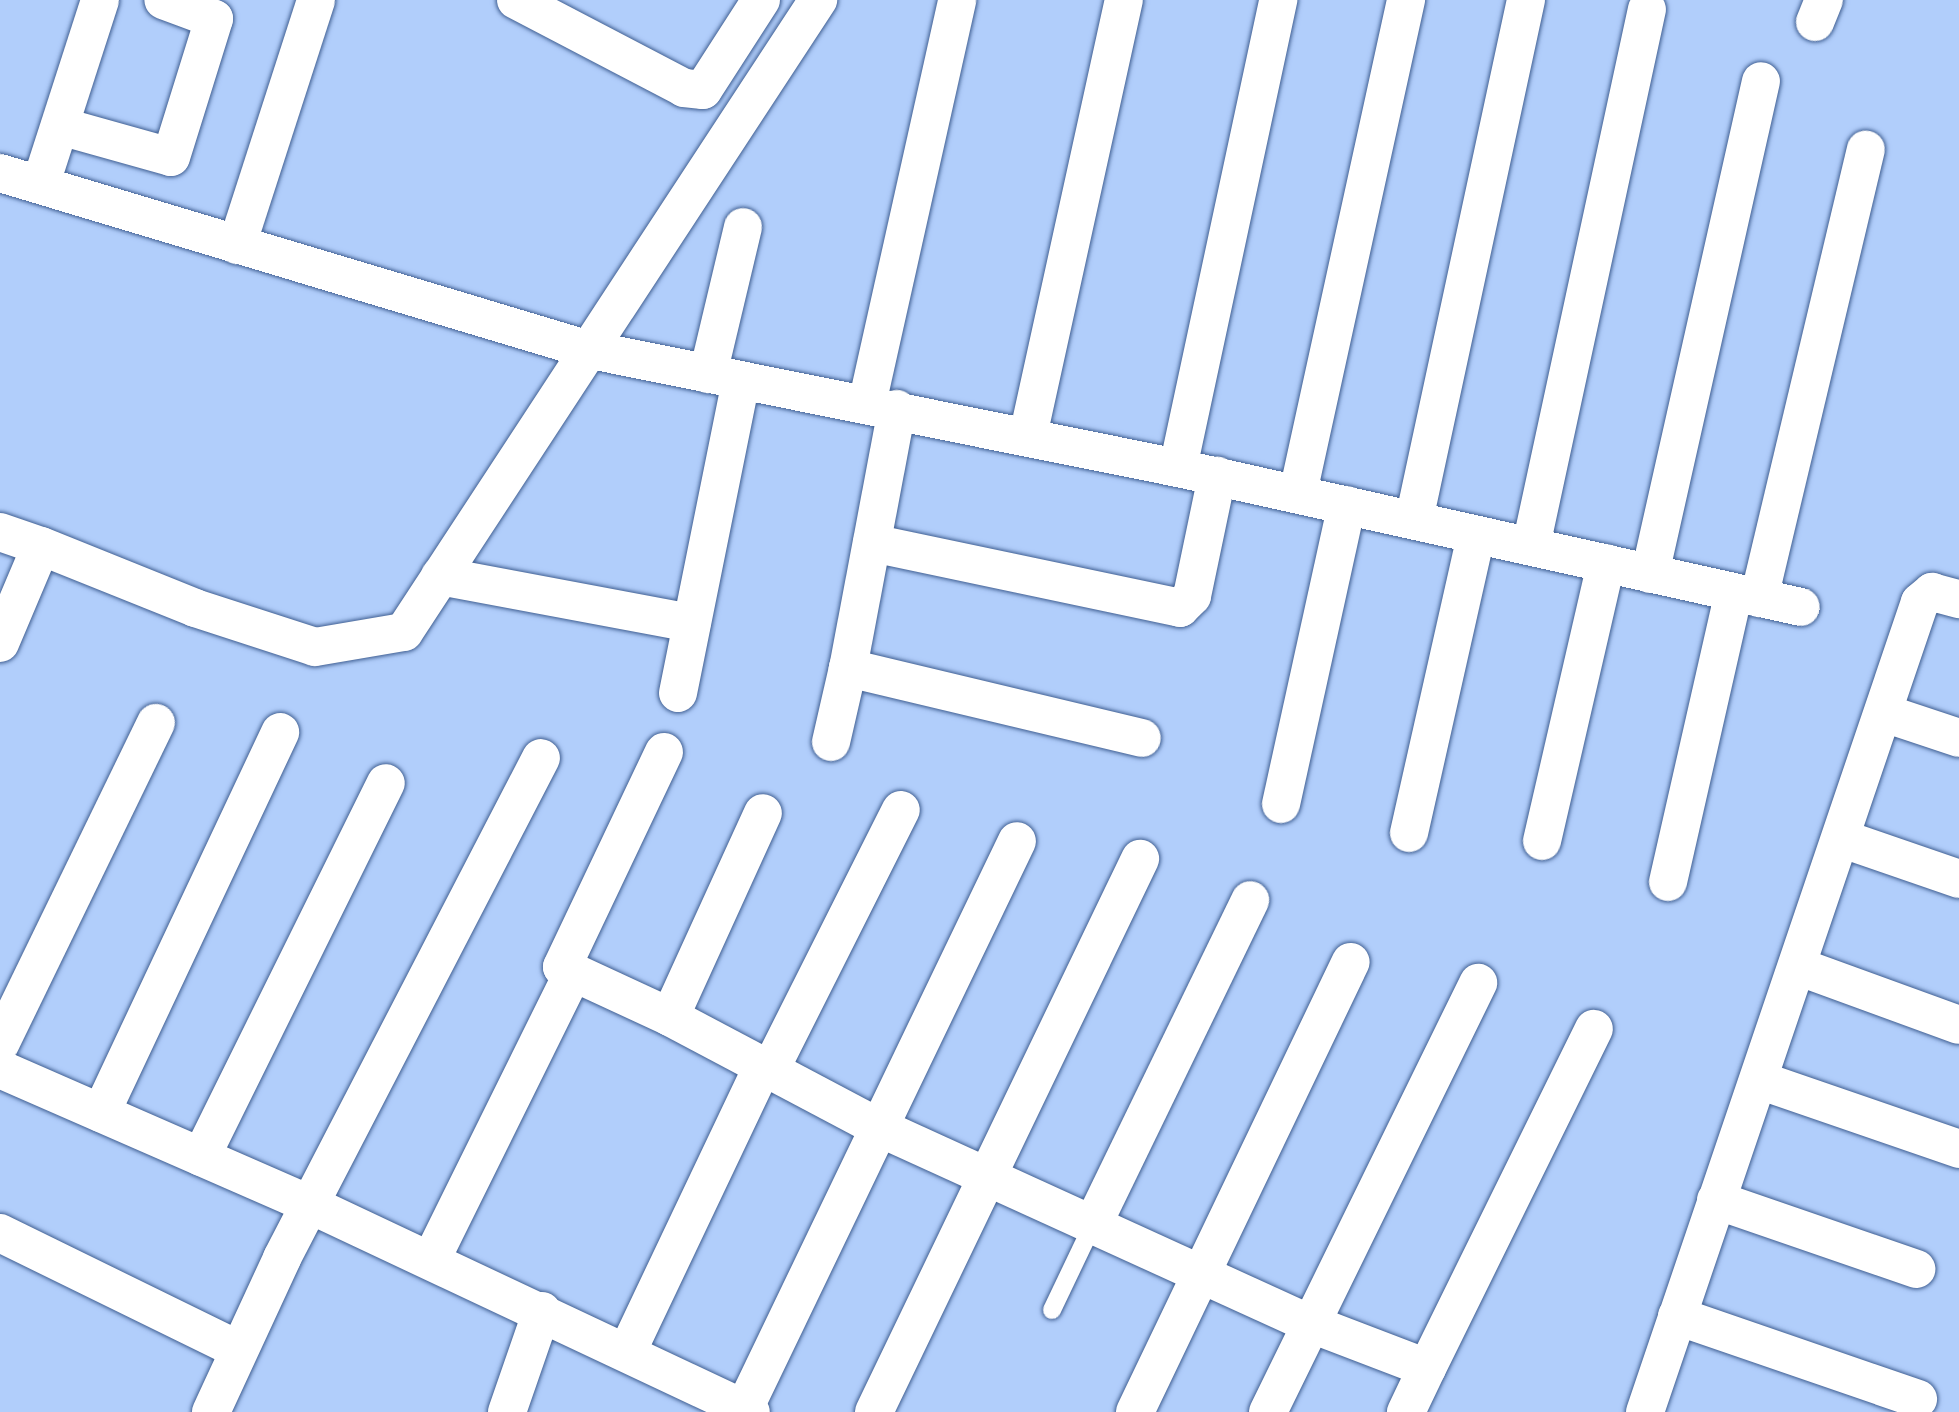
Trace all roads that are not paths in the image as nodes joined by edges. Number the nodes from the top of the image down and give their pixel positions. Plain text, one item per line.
1 (100, 0) edge
2 (163, 0) edge
3 (316, 0) edge
4 (516, 0) edge
5 (761, 0) edge
6 (957, 0) edge
7 (1124, 0) edge
8 (1278, 0) edge
9 (1406, 0) edge
10 (1526, 0) edge
11 (800, 6) edge
12 (1647, 9) dead end
13 (1761, 81) dead end
14 (60, 126) junction
15 (1866, 150) dead end
16 (0, 173) edge
17 (41, 183) junction
18 (743, 227) dead end
19 (237, 245) junction
20 (586, 349) junction
21 (724, 377) junction
22 (882, 406) junction
23 (1028, 436) junction
24 (1178, 468) junction
25 (1217, 476) junction
26 (1298, 493) junction
27 (1347, 505) junction
28 (1414, 520) junction
29 (0, 532) edge
30 (1476, 535) junction
31 (872, 543) junction
32 (41, 546) junction
33 (1531, 546) junction
34 (1606, 563) junction
35 (1650, 574) junction
36 (440, 576) junction
37 (1746, 595) junction
38 (1959, 599) edge
39 (1801, 607) dead end
40 (692, 623) junction
41 (0, 643) edge
42 (848, 668) junction
43 (678, 693) dead end
44 (1884, 713) junction
45 (156, 723) dead end
46 (280, 732) dead end
47 (1142, 738) dead end
48 (1959, 738) edge
49 (831, 742) dead end
50 (664, 752) dead end
51 (541, 758) dead end
52 (386, 783) dead end
53 (1281, 804) dead end
54 (901, 810) dead end
55 (763, 813) dead end
56 (1409, 833) dead end
57 (1843, 839) junction
58 (1017, 841) dead end
59 (1542, 841) dead end
60 (1140, 859) dead end
61 (1959, 879) edge
62 (1668, 882) dead end
63 (1250, 900) dead end
64 (1351, 962) dead end
65 (1797, 966) junction
66 (573, 973) junction
67 (1478, 983) dead end
68 (670, 1017) junction
69 (1959, 1025) edge
70 (1594, 1029) dead end
71 (0, 1044) edge
72 (767, 1068) junction
73 (0, 1069) edge
74 (1759, 1080) junction
75 (101, 1113) junction
76 (878, 1127) junction
77 (1959, 1149) edge
78 (201, 1157) junction
79 (984, 1173) junction
80 (1716, 1200) junction
81 (311, 1205) junction
82 (1093, 1224) junction
83 (0, 1233) edge
84 (431, 1260) junction
85 (1916, 1269) dead end
86 (1203, 1273) junction
87 (1052, 1310) dead end
88 (542, 1311) junction
89 (1677, 1316) junction
90 (1309, 1323) junction
91 (239, 1350) junction
92 (627, 1352) junction
93 (1427, 1368) junction
94 (1918, 1399) dead end
95 (747, 1410) edge
96 (211, 1412) edge
97 (507, 1412) edge
98 (874, 1412) edge
99 (1135, 1412) edge
100 (1268, 1412) edge
101 (1406, 1412) edge
102 (1645, 1412) edge

1 - 14 street
2 - 14 street
3 - 19 street
4 - 5 street
6 - 22 street
7 - 23 street
8 - 24 street
9 - 26 street
10 - 28 street
11 - 20 street
12 - 33 street
13 - 35 street
14 - 17 street
15 - 37 street
16 - 17 street
17 - 19 street
18 - 21 street
19 - 20 street
20 - 21 street
20 - 36 street
21 - 22 street
21 - 40 street
22 - 23 street
22 - 31 street
23 - 24 street
24 - 25 street
25 - 26 street
25 - 31 street
26 - 27 street
27 - 28 street
27 - 53 street
28 - 30 street
29 - 32 street
30 - 33 street
30 - 56 street
31 - 42 street
32 - 36 street
32 - 41 street
33 - 34 street
34 - 35 street
34 - 59 street
35 - 37 street
36 - 40 street
37 - 39 street
37 - 62 street
38 - 44 street
40 - 43 street
42 - 47 street
42 - 49 street
44 - 48 street
44 - 57 street
45 - 71 street
46 - 75 street
50 - 66 street
51 - 81 street
52 - 78 street
54 - 72 street
55 - 68 street
57 - 61 street
57 - 65 street
58 - 76 street
60 - 79 street
63 - 82 street
64 - 86 street
65 - 69 street
65 - 74 street
66 - 68 street
66 - 84 street
67 - 90 street
68 - 72 street
70 - 93 street
72 - 76 street
72 - 92 street
73 - 75 street
74 - 77 street
74 - 80 street
75 - 78 street
76 - 79 street
76 - 95 street
78 - 81 street
79 - 82 street
79 - 98 street
80 - 85 street
80 - 89 street
81 - 84 street
81 - 91 street
82 - 86 street
82 - 87 lane
83 - 91 street
84 - 88 street
86 - 90 street
86 - 99 street
88 - 92 street
88 - 97 street
89 - 94 street
89 - 102 street
90 - 93 street
90 - 100 street
91 - 96 street
92 - 95 street
93 - 101 street

